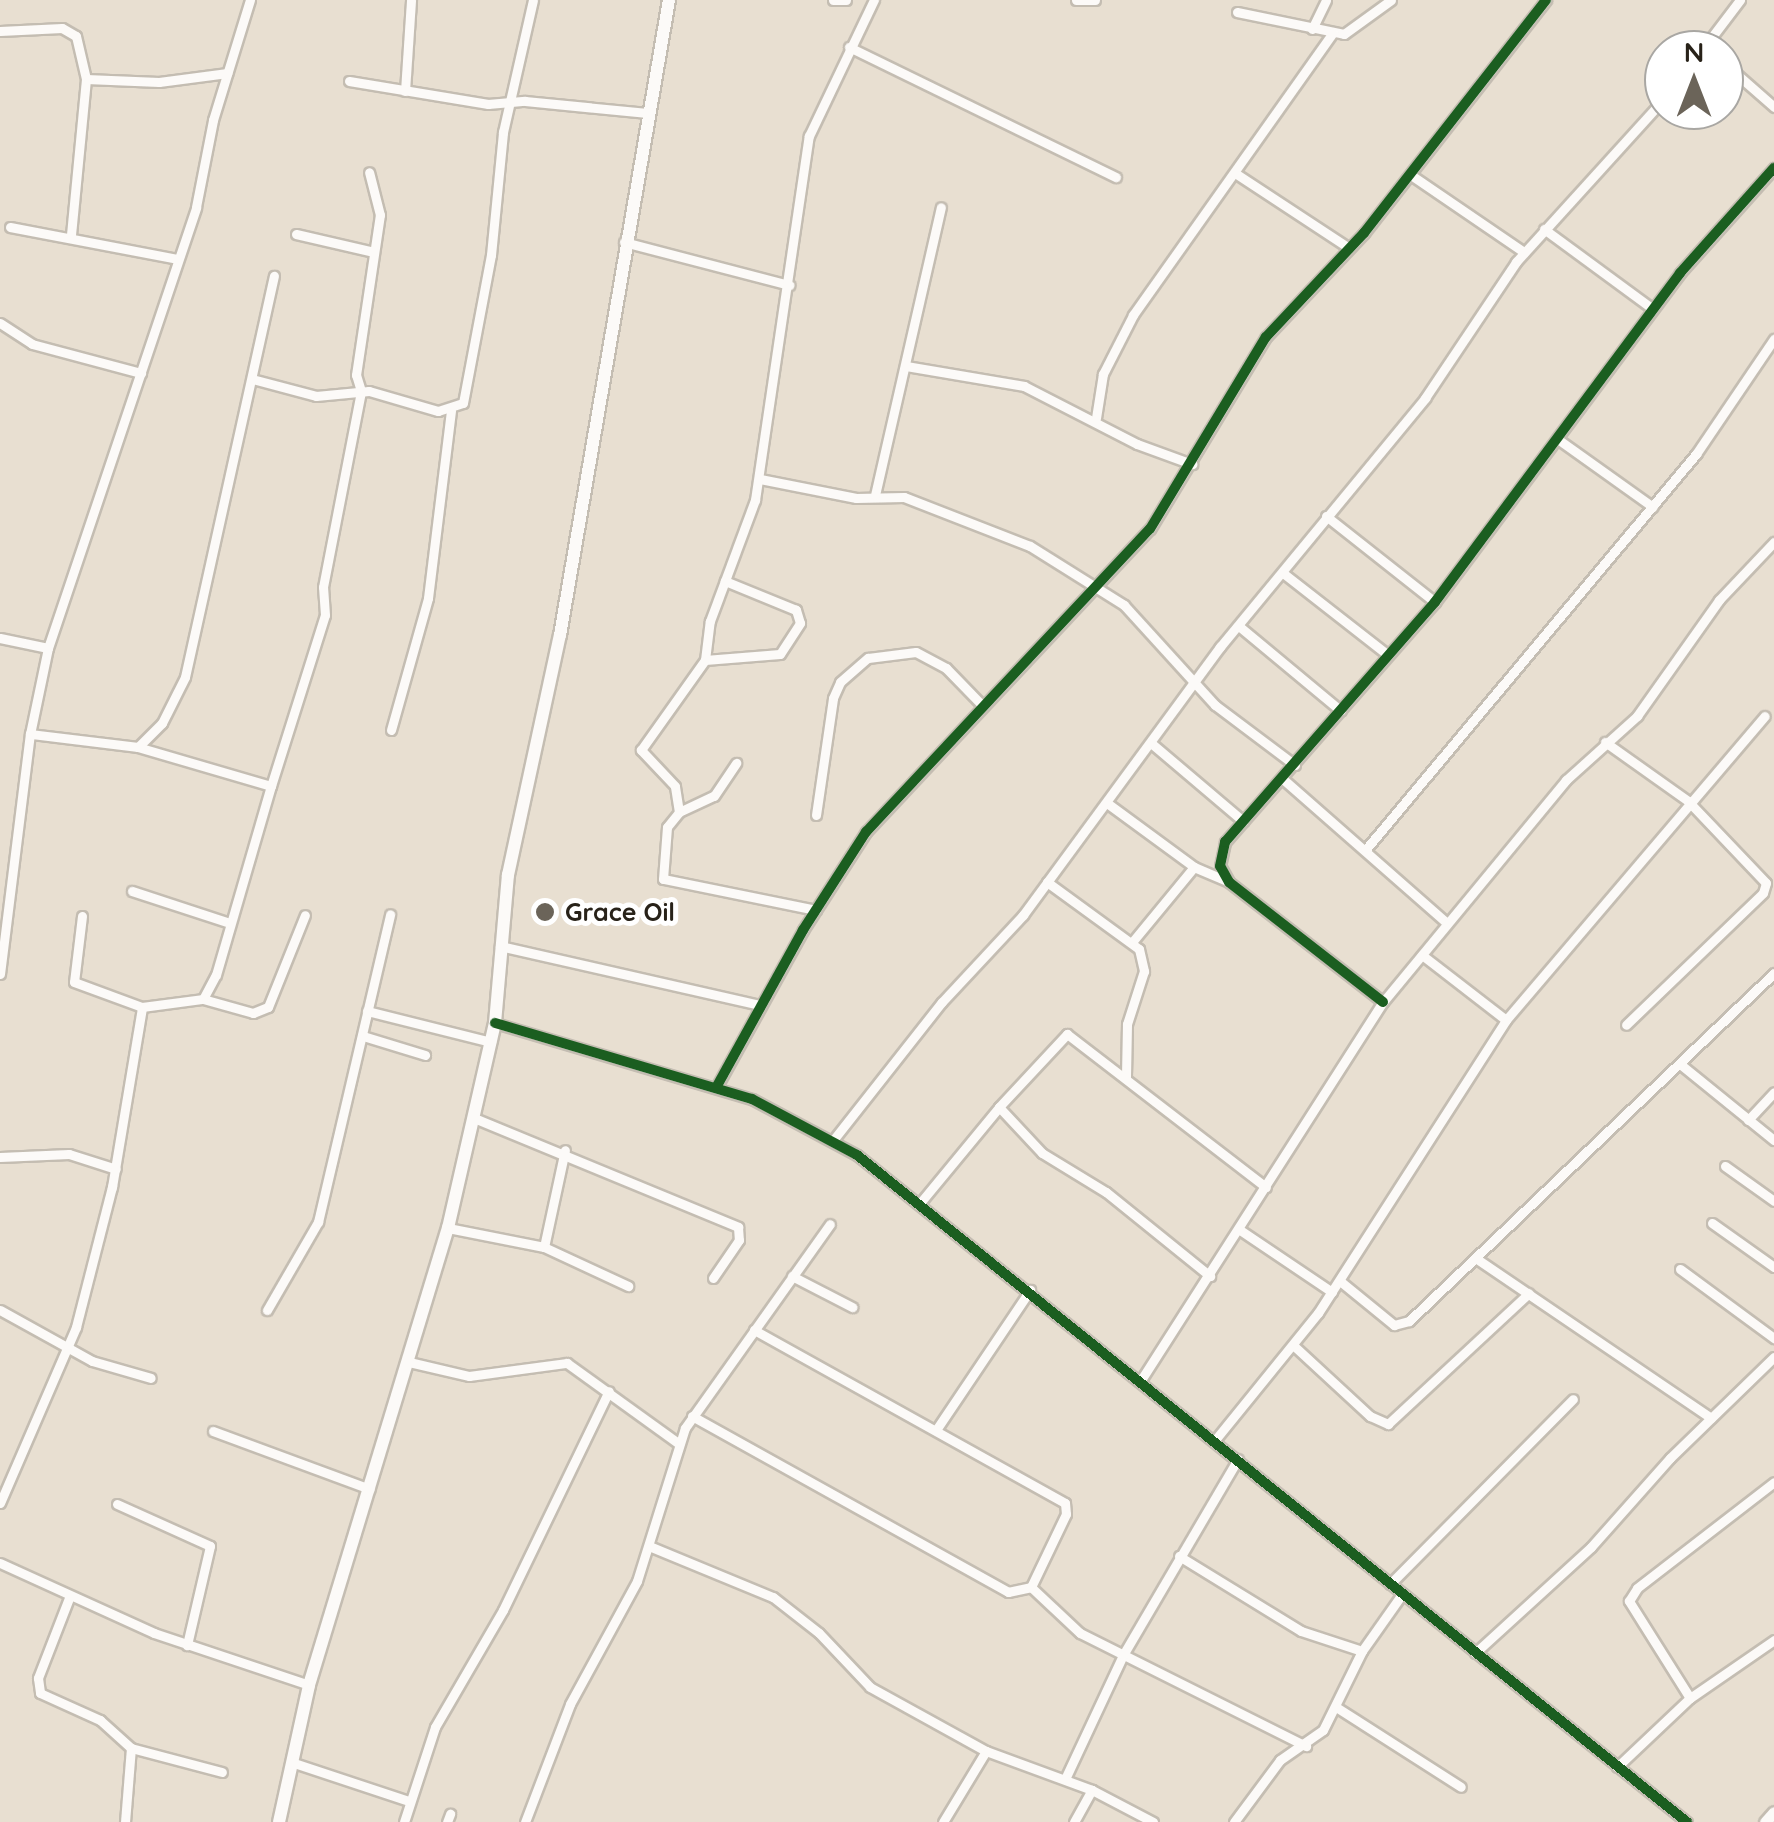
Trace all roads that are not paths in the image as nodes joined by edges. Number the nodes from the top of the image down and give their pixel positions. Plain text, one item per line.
1 (250, 0) edge
2 (411, 0) edge
3 (533, 0) edge
4 (669, 0) edge
5 (833, 0) edge
6 (846, 0) edge
7 (874, 0) edge
8 (1076, 0) edge
9 (1095, 0) edge
10 (1326, 0) edge
11 (1391, 0) edge
12 (1546, 0) edge
13 (1740, 0) edge
14 (1237, 12) dead end
15 (1312, 28) junction
16 (1719, 30) edge
17 (0, 31) edge
18 (1333, 33) junction
19 (849, 46) junction
20 (228, 73) junction
21 (86, 79) junction
22 (349, 81) dead end
23 (1744, 81) edge
24 (405, 91) junction
25 (512, 104) junction
26 (1774, 107) edge
27 (648, 112) junction
28 (1644, 121) edge
29 (1774, 168) edge
30 (369, 172) dead end
31 (1235, 173) junction
32 (1412, 174) junction
33 (1116, 177) dead end
34 (941, 207) dead end
35 (10, 226) dead end
36 (1544, 229) junction
37 (296, 234) dead end
38 (71, 236) junction
39 (624, 242) junction
40 (1349, 248) junction
41 (374, 252) junction
42 (1524, 252) junction
43 (177, 259) junction
44 (274, 276) dead end
45 (789, 286) junction
46 (1654, 310) junction
47 (0, 324) edge
48 (1774, 338) edge
49 (906, 366) junction
50 (141, 374) junction
51 (256, 380) junction
52 (360, 390) junction
53 (451, 410) junction
54 (1096, 418) junction
55 (1558, 440) junction
56 (1192, 464) junction
57 (760, 479) junction
58 (875, 495) junction
59 (1653, 507) junction
60 (1326, 516) junction
61 (1774, 542) edge
62 (1284, 574) junction
63 (725, 580) junction
64 (1099, 585) junction
65 (1434, 602) junction
66 (1240, 627) junction
67 (0, 638) edge
68 (48, 648) junction
69 (1388, 654) junction
70 (705, 660) junction
71 (1194, 685) junction
72 (981, 704) junction
73 (1341, 711) junction
74 (1764, 716) dead end
75 (391, 730) dead end
76 (30, 734) junction
77 (1605, 742) junction
78 (1151, 743) junction
79 (138, 747) junction
80 (736, 763) dead end
81 (1296, 765) junction
82 (1284, 780) junction
83 (271, 786) junction
84 (1688, 802) junction
85 (1106, 803) junction
86 (679, 812) junction
87 (816, 815) dead end
88 (1244, 820) junction
89 (1366, 848) junction
90 (1194, 867) junction
91 (1048, 882) junction
92 (1229, 882) junction
93 (132, 891) dead end
94 (816, 910) junction
95 (390, 914) dead end
96 (304, 915) dead end
97 (82, 916) dead end
98 (227, 922) junction
99 (1447, 923) junction
100 (4, 927) edge
101 (1133, 942) junction
102 (500, 946) junction
103 (1422, 955) junction
104 (1774, 973) edge
105 (0, 974) edge
106 (203, 999) junction
107 (1383, 1002) junction
108 (142, 1006) junction
109 (760, 1006) junction
110 (367, 1012) junction
111 (1506, 1020) junction
112 (495, 1023) junction
113 (1626, 1025) dead end
114 (363, 1036) junction
115 (491, 1042) junction
116 (425, 1055) dead end
117 (1680, 1064) junction
118 (1126, 1078) junction
119 (717, 1086) junction
120 (1774, 1092) edge
121 (999, 1107) junction
122 (474, 1118) junction
123 (1748, 1120) junction
124 (834, 1139) junction
125 (1774, 1140) edge
126 (565, 1150) junction
127 (0, 1157) edge
128 (1725, 1166) dead end
129 (116, 1169) junction
130 (1266, 1187) junction
131 (1774, 1201) edge
132 (920, 1203) junction
133 (1712, 1223) dead end
134 (830, 1224) dead end
135 (448, 1228) junction
136 (1240, 1230) junction
137 (544, 1247) junction
138 (1477, 1259) junction
139 (1774, 1267) edge
140 (1680, 1269) dead end
141 (792, 1276) junction
142 (1210, 1276) junction
143 (713, 1278) dead end
144 (1340, 1282) junction
145 (628, 1286) dead end
146 (1030, 1290) junction
147 (1332, 1292) junction
148 (1529, 1293) junction
149 (852, 1307) dead end
150 (0, 1310) edge
151 (267, 1310) dead end
152 (754, 1330) junction
153 (1774, 1338) edge
154 (1293, 1345) junction
155 (69, 1349) junction
156 (1774, 1357) edge
157 (409, 1362) junction
158 (152, 1378) dead end
159 (1140, 1380) junction
160 (609, 1391) junction
161 (1573, 1399) dead end
162 (692, 1416) junction
163 (1711, 1418) junction
164 (936, 1430) junction
165 (213, 1431) dead end
166 (1215, 1440) junction
167 (678, 1443) junction
168 (1238, 1459) junction
169 (1774, 1482) edge
170 (372, 1490) junction
171 (0, 1504) edge
172 (117, 1504) dead end
173 (649, 1546) junction
174 (1179, 1556) junction
175 (0, 1564) edge
176 (1390, 1584) junction
177 (1030, 1586) junction
178 (1402, 1594) junction
179 (69, 1598) junction
180 (1774, 1640) edge
181 (188, 1645) junction
182 (1362, 1651) junction
183 (1474, 1653) junction
184 (1123, 1654) junction
185 (310, 1685) junction
186 (1690, 1698) junction
187 (1336, 1707) junction
188 (1306, 1746) junction
189 (131, 1748) junction
190 (986, 1751) junction
191 (291, 1762) junction
192 (1617, 1767) junction
193 (222, 1772) dead end
194 (1065, 1779) junction
195 (1461, 1787) dead end
196 (1092, 1790) junction
197 (409, 1801) junction
198 (1774, 1812) edge
199 (125, 1822) edge
200 (278, 1822) edge
201 (404, 1822) edge
202 (525, 1822) edge
203 (943, 1822) edge
204 (1074, 1822) edge
205 (1152, 1822) edge
206 (1234, 1822) edge
207 (1687, 1822) edge
208 (1765, 1822) edge

1 - 20 street
2 - 24 street
3 - 25 street
4 - 27 main road
5 - 6 street
7 - 19 street
8 - 9 street
10 - 15 street
11 - 18 street
12 - 32 street
13 - 16 street
14 - 15 street
15 - 18 street
17 - 21 street
18 - 31 street
19 - 33 street
19 - 45 street
20 - 21 street
20 - 43 street
21 - 38 street
22 - 24 street
23 - 26 street
24 - 25 street
25 - 27 street
25 - 53 street
27 - 39 main road
28 - 36 street
29 - 46 street
30 - 41 street
31 - 40 street
31 - 54 street
32 - 40 street
32 - 42 street
34 - 49 street
35 - 38 street
36 - 42 street
36 - 46 street
37 - 41 street
38 - 43 street
39 - 45 street
39 - 102 main road
40 - 56 street
41 - 52 street
42 - 60 street
43 - 50 street
44 - 51 street
45 - 57 street
46 - 55 street
47 - 50 street
48 - 59 street
49 - 54 street
49 - 58 street
50 - 68 street
51 - 52 street
51 - 79 street
52 - 53 street
52 - 83 street
53 - 75 street
54 - 56 street
55 - 59 street
55 - 65 street
56 - 64 street
57 - 58 street
57 - 63 street
58 - 64 street
59 - 89 street
60 - 62 street
60 - 65 street
61 - 77 street
62 - 66 street
62 - 69 street
63 - 70 street
63 - 70 street
64 - 71 street
64 - 72 street
65 - 69 street
66 - 71 street
66 - 73 street
67 - 68 street
68 - 76 street
69 - 73 street
70 - 86 street
71 - 78 street
71 - 81 street
72 - 87 street
72 - 94 street
73 - 81 street
74 - 84 street
76 - 79 street
76 - 100 street
77 - 84 street
77 - 99 street
78 - 85 street
78 - 88 street
79 - 83 street
80 - 86 street
81 - 82 street
82 - 88 street
82 - 89 street
83 - 98 street
84 - 111 street
84 - 113 street
85 - 90 street
85 - 91 street
86 - 94 street
88 - 92 street
89 - 99 street
90 - 92 street
90 - 101 street
91 - 101 street
91 - 124 street
92 - 107 street
93 - 98 street
94 - 109 street
95 - 110 street
96 - 106 street
97 - 108 street
98 - 106 street
99 - 103 street
100 - 105 street
101 - 118 street
102 - 109 street
102 - 112 main road
103 - 107 street
103 - 111 street
104 - 117 street
106 - 108 street
107 - 130 street
108 - 129 street
109 - 119 street
110 - 114 street
110 - 115 street
111 - 144 street
112 - 115 main road
112 - 119 street
114 - 116 street
114 - 151 street
115 - 122 main road
117 - 123 street
117 - 138 street
118 - 121 street
118 - 130 street
119 - 124 street
120 - 123 street
121 - 132 street
121 - 142 street
122 - 126 street
122 - 135 main road
123 - 125 street
124 - 132 street
126 - 137 street
126 - 143 street
127 - 129 street
128 - 131 street
129 - 155 street
130 - 136 street
132 - 146 street
133 - 139 street
134 - 141 street
135 - 137 street
135 - 157 main road
136 - 142 street
136 - 147 street
137 - 145 street
138 - 144 street
138 - 148 street
140 - 153 street
141 - 149 street
141 - 152 street
142 - 159 street
144 - 147 street
146 - 159 street
146 - 164 street
147 - 154 street
148 - 154 street
148 - 163 street
150 - 155 street
152 - 162 street
152 - 164 street
154 - 166 street
155 - 158 street
155 - 171 street
156 - 163 street
157 - 160 street
157 - 170 main road
159 - 166 street
160 - 167 street
160 - 197 street
161 - 176 street
162 - 167 street
162 - 177 street
163 - 183 street
164 - 177 street
165 - 170 street
166 - 168 street
167 - 173 street
168 - 174 street
168 - 176 street
169 - 186 street
170 - 185 main road
172 - 181 street
173 - 190 street
173 - 202 street
174 - 182 street
174 - 184 street
175 - 179 street
176 - 178 street
177 - 184 street
178 - 182 street
178 - 183 street
179 - 181 street
179 - 189 street
180 - 186 street
181 - 185 street
182 - 187 street
183 - 192 street
184 - 188 street
184 - 194 street
185 - 191 main road
186 - 192 street
187 - 188 street
187 - 195 street
188 - 206 street
189 - 193 street
189 - 199 street
190 - 194 street
190 - 203 street
191 - 197 street
191 - 200 main road
192 - 207 street
194 - 196 street
196 - 204 street
196 - 205 street
197 - 201 street
198 - 208 street

